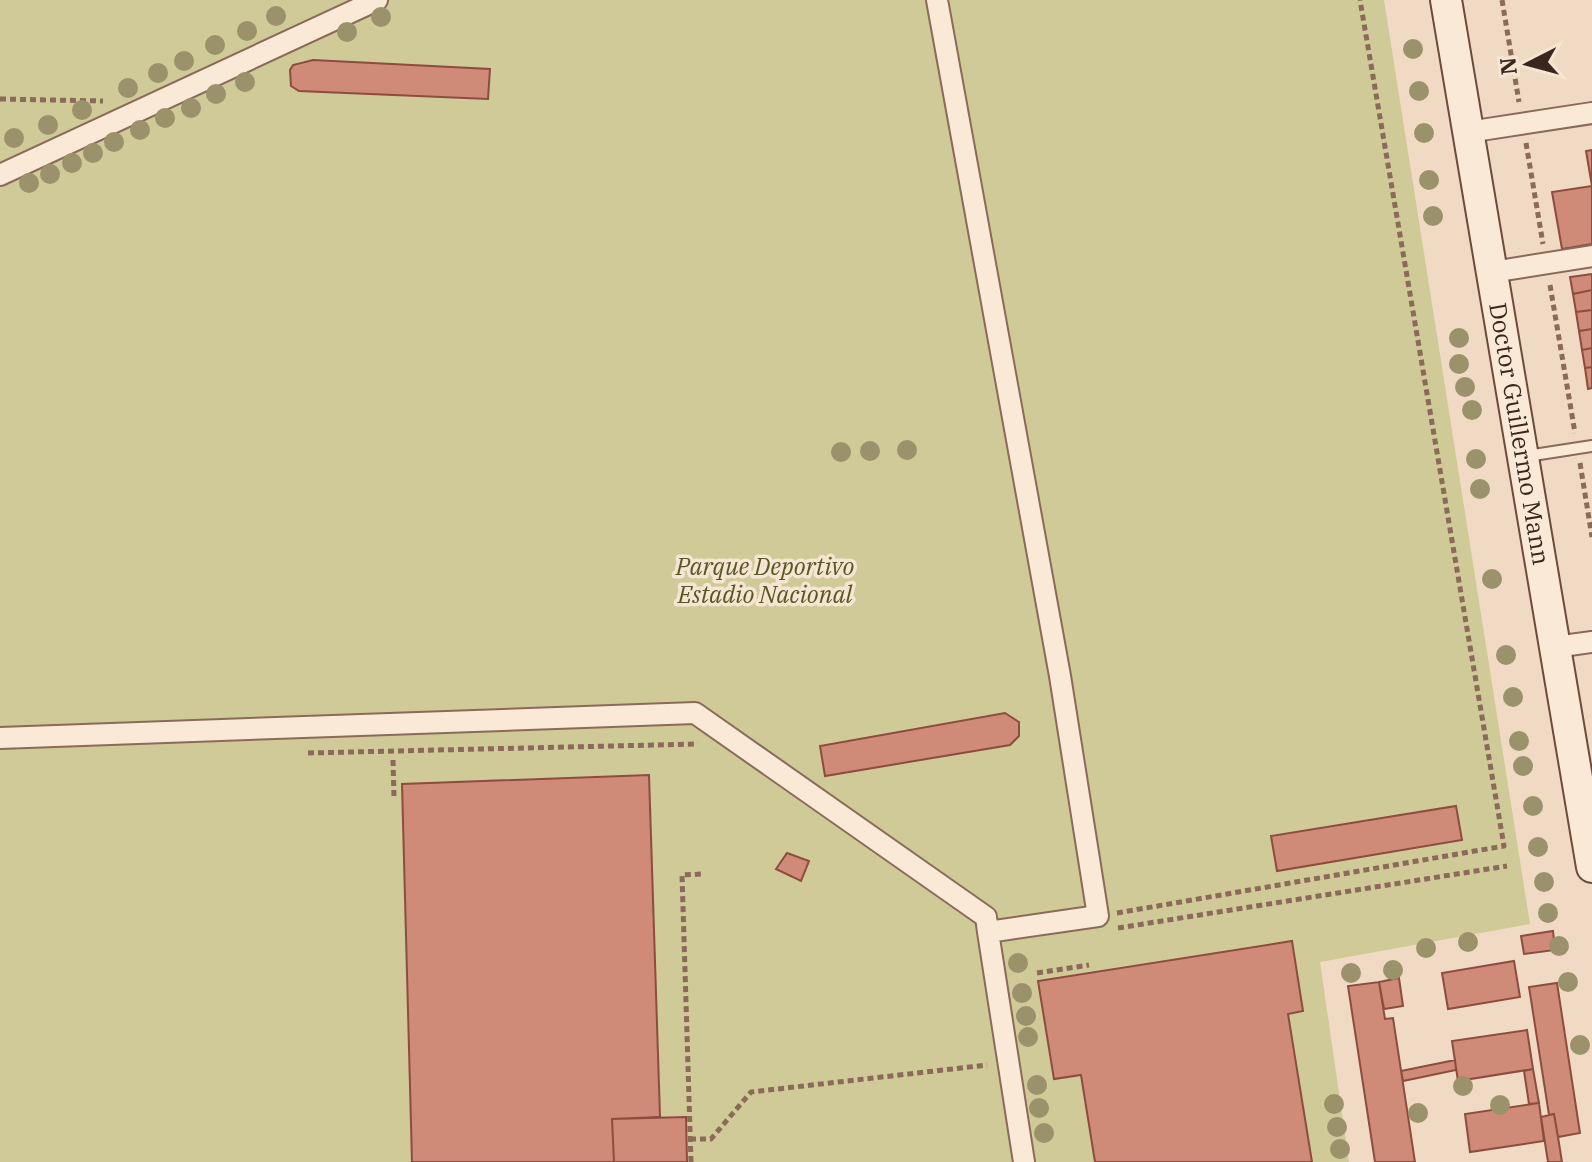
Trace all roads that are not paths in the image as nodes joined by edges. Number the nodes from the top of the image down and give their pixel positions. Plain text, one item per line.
1 (377, 0) edge
2 (937, 0) edge
3 (1446, 0) edge
4 (1592, 113) edge
5 (1468, 132) junction
6 (0, 175) edge
7 (1592, 256) edge
8 (1492, 272) junction
9 (1592, 446) edge
10 (1523, 456) junction
11 (1592, 642) edge
12 (1555, 647) junction
13 (0, 738) edge
14 (1585, 784) edge
15 (1592, 867) edge
16 (988, 932) junction
17 (1024, 1162) edge

1 - 6 street
2 - 16 street
3 - 5 main road, Doctor Guillermo Mann
4 - 5 street
5 - 8 main road, Doctor Guillermo Mann
7 - 8 street
8 - 10 main road, Doctor Guillermo Mann
9 - 10 lane
10 - 12 main road, Doctor Guillermo Mann
11 - 12 street
12 - 14 main road, Doctor Guillermo Mann
13 - 16 street
14 - 15 main road, Doctor Guillermo Mann
16 - 17 street

